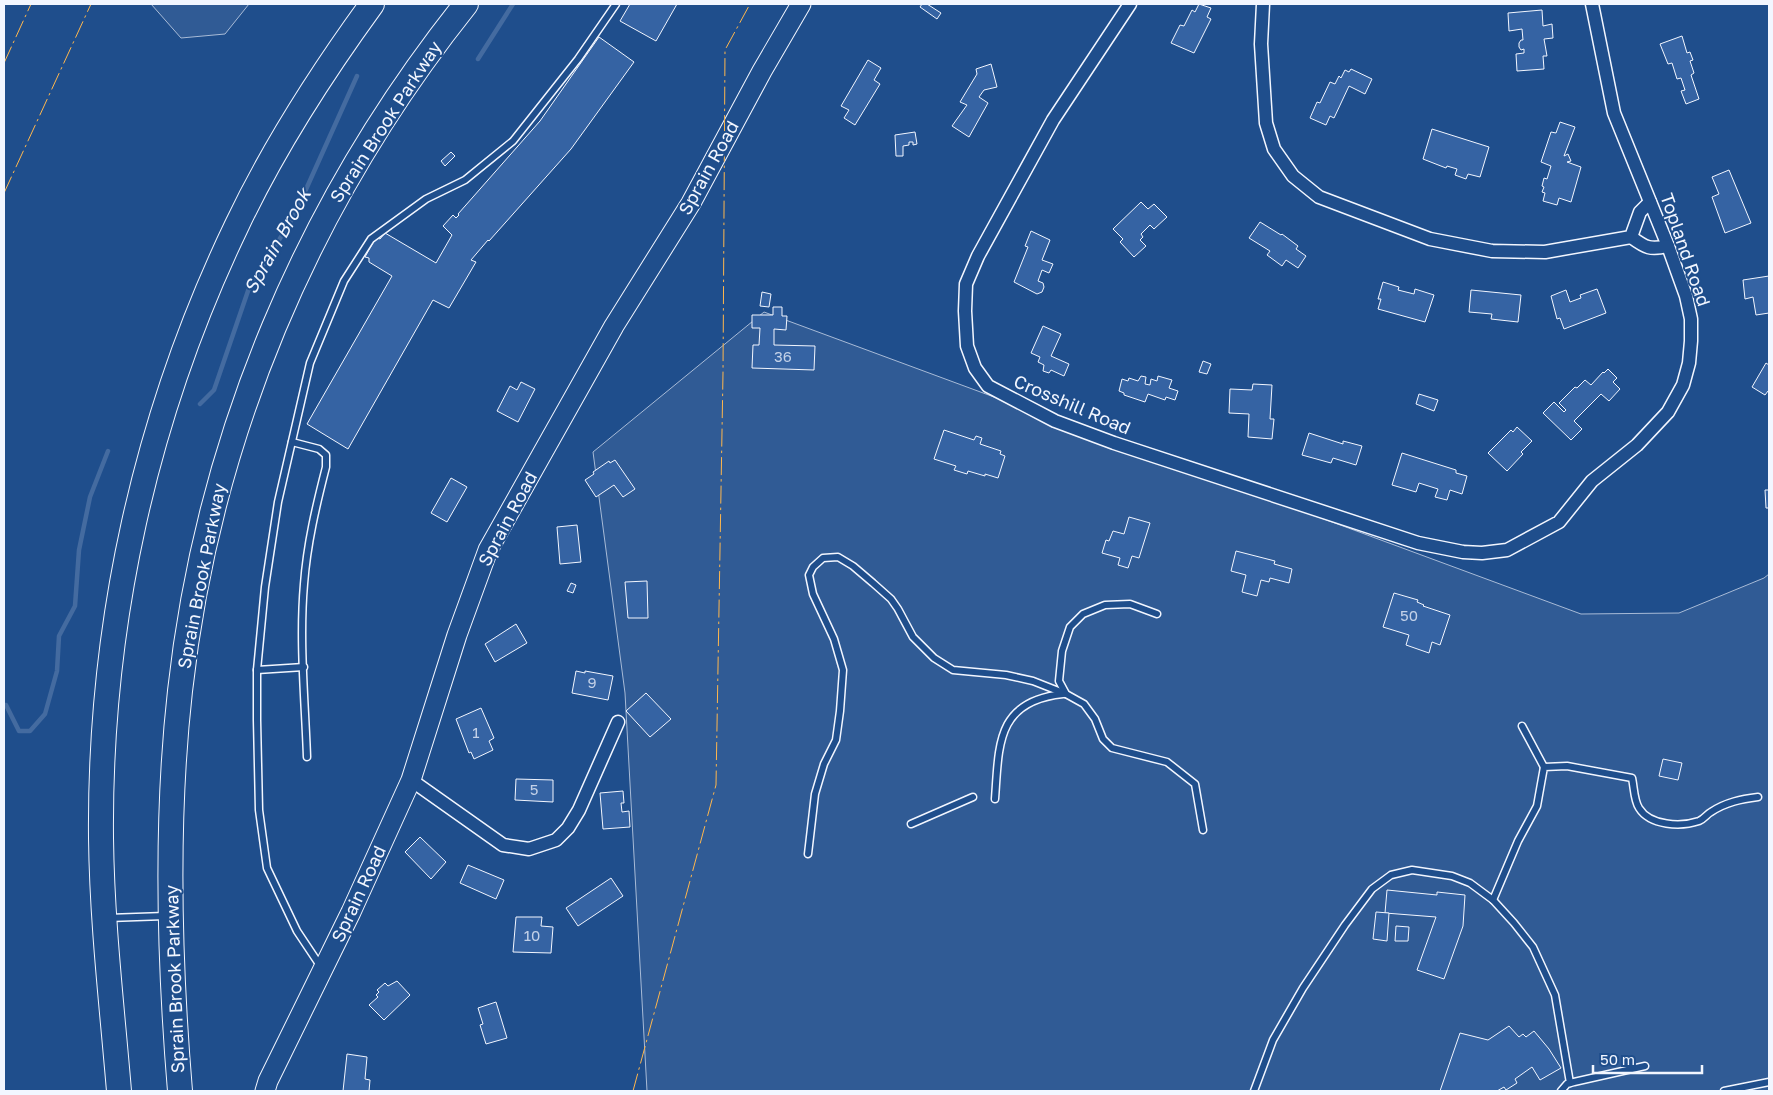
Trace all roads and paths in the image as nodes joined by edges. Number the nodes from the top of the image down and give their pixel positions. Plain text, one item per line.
1 (372, 4) edge
2 (466, 4) edge
3 (616, 4) edge
4 (801, 4) edge
5 (1130, 4) edge
6 (1263, 4) edge
7 (1592, 4) edge
8 (1650, 202) junction
9 (1631, 237) junction
10 (1668, 246) junction
11 (292, 442) junction
12 (1384, 533) joint
13 (1156, 614) dead end
14 (304, 667) junction
15 (257, 670) junction
16 (1066, 694) junction
17 (618, 722) dead end
18 (1522, 726) dead end
19 (307, 757) dead end
20 (1544, 767) junction
21 (411, 780) junction
22 (973, 797) dead end
23 (1758, 797) dead end
24 (994, 799) dead end
25 (911, 824) dead end
26 (1203, 830) dead end
27 (808, 854) dead end
28 (1494, 900) junction
29 (171, 916) junction
30 (104, 918) junction
31 (323, 970) junction
32 (1646, 1066) dead end
33 (1769, 1082) edge
34 (1570, 1083) junction
35 (119, 1091) edge
36 (180, 1091) edge
37 (265, 1091) edge
38 (1254, 1091) edge
39 (1561, 1091) edge
40 (1724, 1091) edge

1 - 30 highway
2 - 29 highway, Sprain Brook Parkway
3 - 11 lane
4 - 21 street, Sprain Road
5 - 12 street, Crosshill Road
6 - 9 street
7 - 8 street, Topland Road
8 - 9 street
8 - 10 street, Topland Road
9 - 10 street
10 - 12 street, Topland Road
11 - 14 lane
11 - 15 lane
13 - 16 lane
14 - 15 lane
14 - 19 lane
15 - 31 lane
16 - 24 lane
16 - 26 lane
16 - 27 lane
17 - 21 street
18 - 20 lane
20 - 23 lane
20 - 28 lane
21 - 31 street, Sprain Road
22 - 25 lane
28 - 34 lane
28 - 38 lane
29 - 30 lane
29 - 36 highway, Sprain Brook Parkway
30 - 35 highway
31 - 37 street, Sprain Road
32 - 34 lane
33 - 40 lane
34 - 39 lane

